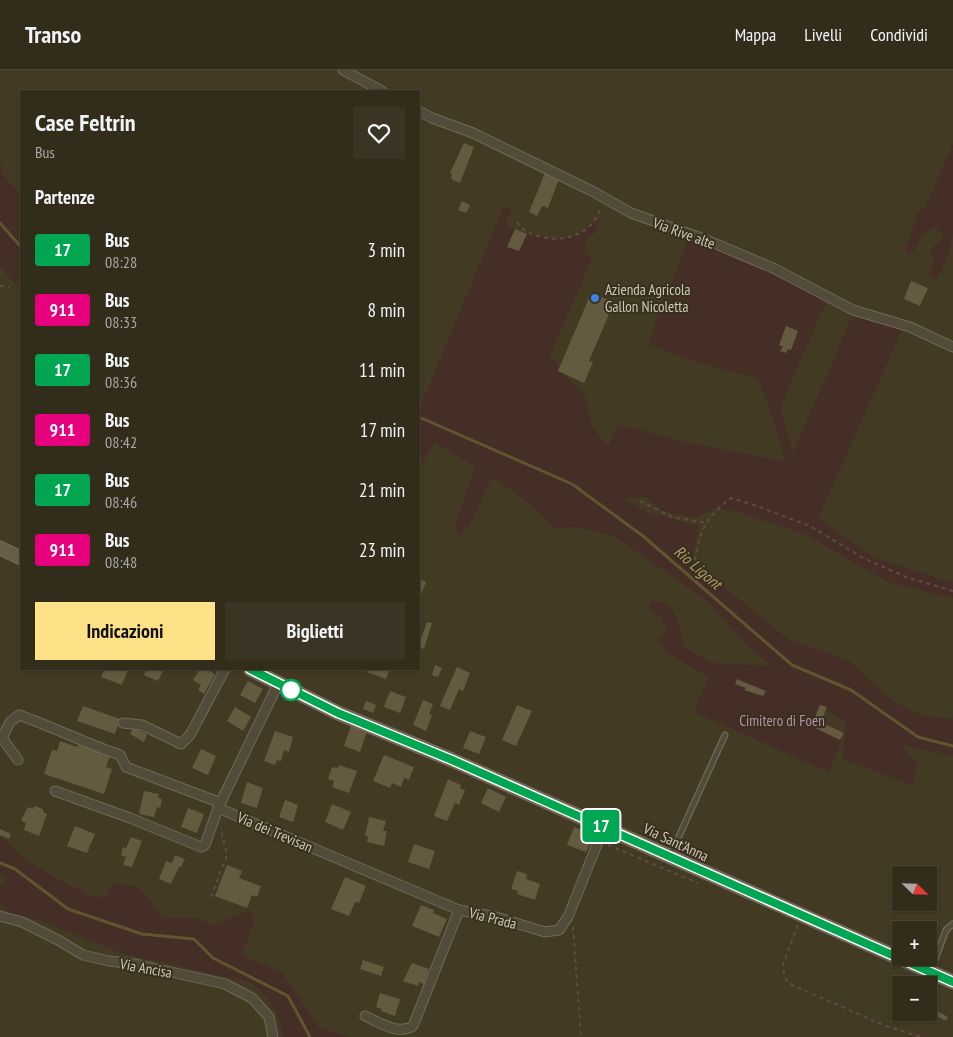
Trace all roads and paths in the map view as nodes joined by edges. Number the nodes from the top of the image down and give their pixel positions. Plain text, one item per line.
1 (342, 70) edge
2 (380, 90) edge
3 (420, 112) edge
4 (602, 197) junction
5 (517, 222) dead end
6 (0, 286) edge
7 (9, 287) dead end
8 (953, 347) edge
9 (640, 501) dead end
10 (707, 523) junction
11 (0, 548) edge
12 (20, 558) edge
13 (695, 560) dead end
14 (953, 591) edge
15 (224, 670) edge
16 (252, 670) edge
17 (278, 684) junction
18 (123, 723) dead end
19 (725, 734) dead end
20 (18, 760) dead end
21 (55, 791) dead end
22 (218, 809) junction
23 (604, 827) junction
24 (670, 858) junction
25 (210, 897) dead end
26 (459, 910) junction
27 (0, 916) edge
28 (802, 916) junction
29 (568, 917) junction
30 (953, 924) edge
31 (931, 972) junction
32 (953, 982) edge
33 (365, 1016) dead end
34 (273, 1037) edge
35 (581, 1037) edge
36 (921, 1037) edge

1 - 2 street
3 - 4 street, Via Rive alte
4 - 5 path
4 - 8 street, Via Rive alte
6 - 7 path
9 - 10 path
10 - 13 path
10 - 14 path
11 - 12 main road
15 - 18 street
16 - 17 main road, Via Sant'Anna
17 - 22 street, Via dei Trevisan
17 - 23 main road, Via Sant'Anna
19 - 24 lane
20 - 22 street
21 - 22 street
22 - 25 path
22 - 26 street, Via dei Trevisan
23 - 24 main road, Via Sant'Anna
23 - 29 street, Via Prada
24 - 28 main road, Via Sant'Anna
26 - 29 street, Via Prada
26 - 33 street, Via Prada
27 - 34 street, Via Ancisa
28 - 31 main road, Via Sant'Anna
28 - 36 path
29 - 35 path
30 - 31 lane
31 - 32 main road, Via Sant'Anna

